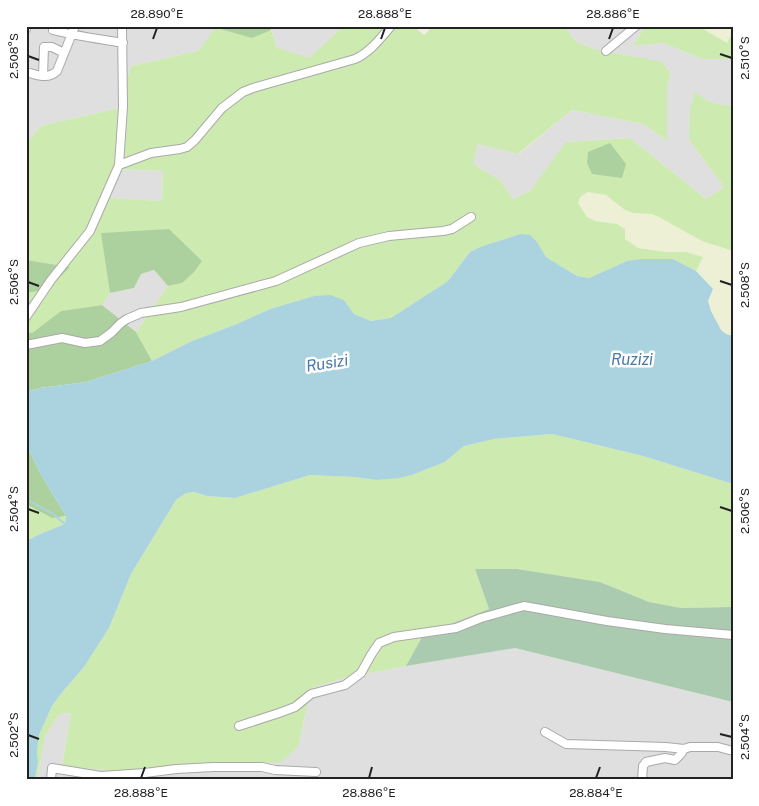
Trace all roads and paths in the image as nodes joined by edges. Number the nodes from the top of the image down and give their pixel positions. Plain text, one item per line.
1 (75, 26) edge
2 (122, 26) edge
3 (391, 26) edge
4 (636, 26) edge
5 (53, 30) dead end
6 (71, 35) junction
7 (123, 43) junction
8 (606, 51) dead end
9 (64, 53) junction
10 (26, 72) edge
11 (42, 76) junction
12 (119, 165) junction
13 (471, 217) dead end
14 (26, 317) edge
15 (26, 345) edge
16 (733, 635) edge
17 (239, 726) dead end
18 (546, 732) dead end
19 (684, 749) junction
20 (733, 751) edge
21 (316, 772) dead end
22 (123, 778) edge
23 (51, 780) edge
24 (642, 780) edge

1 - 6 street
2 - 7 street
3 - 12 street
4 - 8 street
5 - 6 street
6 - 7 street
6 - 9 street
7 - 12 street
9 - 11 street
9 - 11 street
10 - 11 street
12 - 14 street
13 - 15 street
16 - 17 street
18 - 19 street
19 - 20 street
19 - 24 street
21 - 22 street
22 - 23 street

